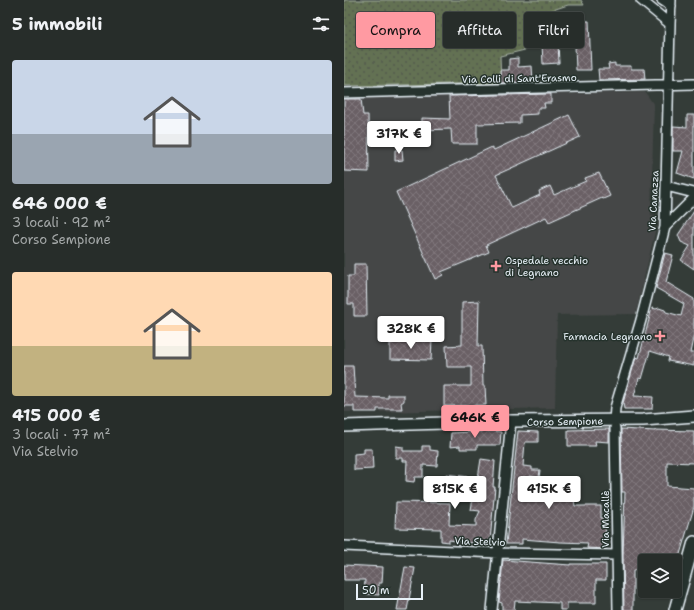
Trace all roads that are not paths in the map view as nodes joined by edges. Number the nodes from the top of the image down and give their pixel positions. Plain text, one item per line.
1 (641, 0) edge
2 (662, 0) edge
3 (671, 3) edge
4 (670, 24) junction
5 (694, 84) edge
6 (669, 85) junction
7 (344, 93) edge
8 (666, 186) junction
9 (694, 192) edge
10 (694, 198) edge
11 (665, 227) junction
12 (694, 416) edge
13 (643, 420) junction
14 (511, 421) junction
15 (615, 424) junction
16 (694, 424) edge
17 (344, 426) edge
18 (694, 542) edge
19 (344, 546) edge
20 (498, 553) junction
21 (616, 555) junction
22 (492, 610) edge
23 (618, 610) edge
24 (675, 610) edge

1 - 4 street
2 - 3 street
3 - 4 street, Via Canazza
4 - 6 street, Via Canazza
5 - 6 street, Via Colli di Sant'Erasmo
6 - 7 street, Via Colli di Sant'Erasmo
6 - 8 street, Via Canazza
8 - 9 street
8 - 11 street, Via Canazza
10 - 11 street
11 - 15 street, Via Canazza
12 - 13 main road, Corso Sempione
13 - 15 main road, Corso Sempione
13 - 16 main road, Corso Sempione
14 - 15 main road, Corso Sempione
14 - 17 main road, Corso Sempione
14 - 20 street
15 - 21 street, Via Macallè
18 - 24 main road
19 - 20 street, Via Stelvio
20 - 21 street, Via Stelvio
20 - 22 street
21 - 23 street, Via Macallè

